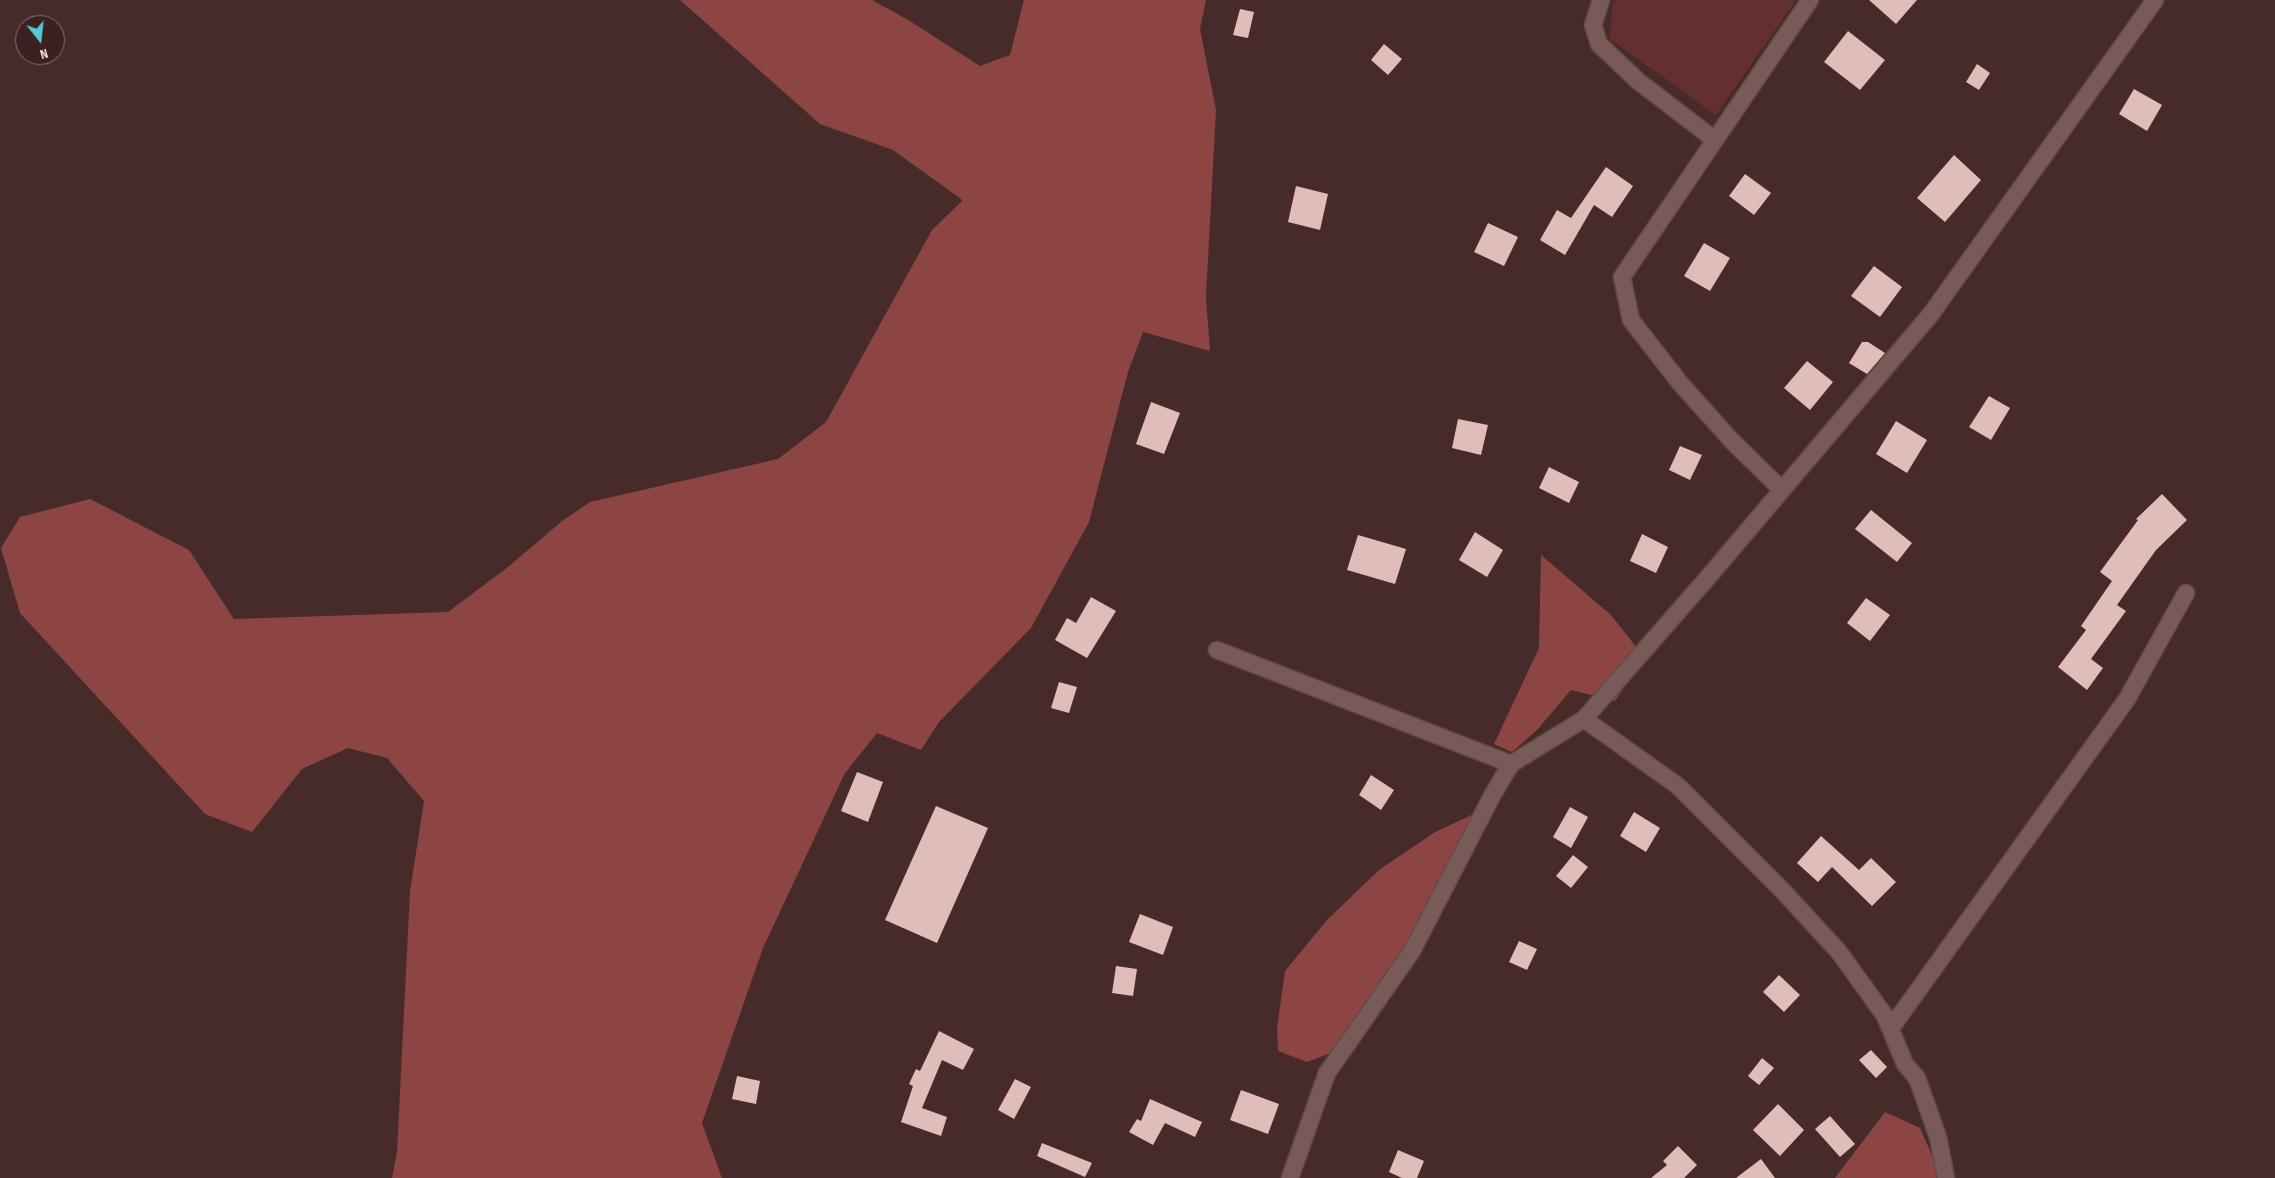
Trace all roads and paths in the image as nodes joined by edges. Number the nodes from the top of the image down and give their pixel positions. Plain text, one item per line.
1 (1601, 0) edge
2 (1810, 0) edge
3 (2155, 0) edge
4 (1715, 140) junction
5 (1782, 490) junction
6 (2186, 593) dead end
7 (1217, 650) dead end
8 (1584, 719) junction
9 (1512, 764) junction
10 (1891, 1028) junction
11 (1945, 1170) edge
12 (1290, 1178) edge

1 - 4 street
2 - 4 street
3 - 5 street
4 - 5 street
5 - 8 street
6 - 10 street
7 - 9 street
8 - 9 street
8 - 10 street
9 - 12 street
10 - 11 street

